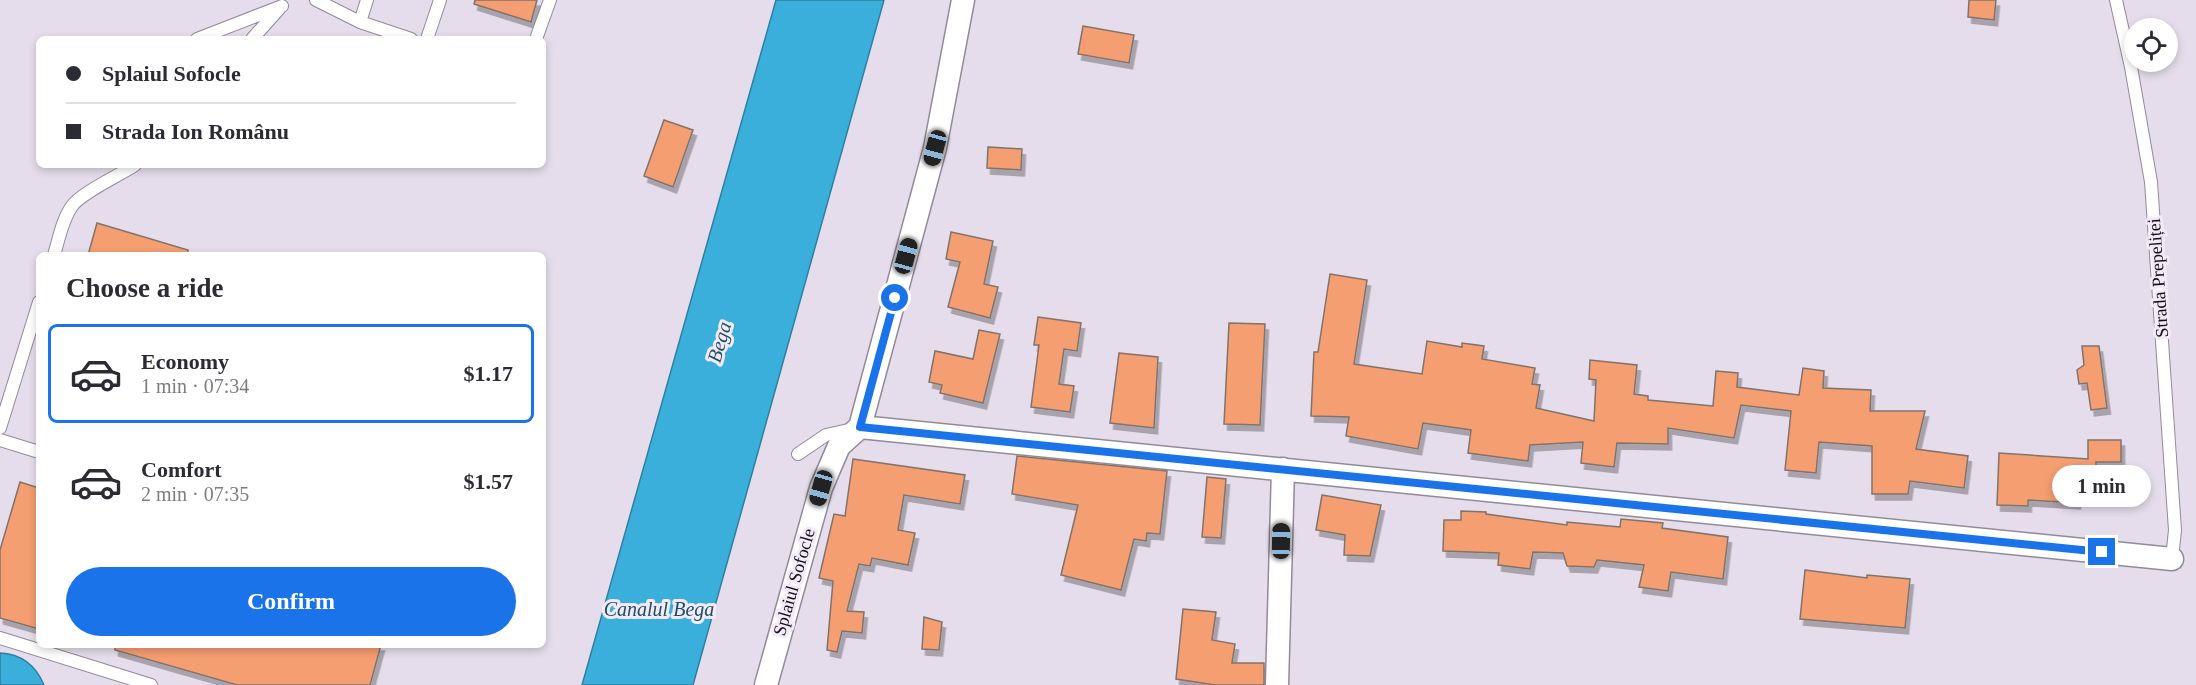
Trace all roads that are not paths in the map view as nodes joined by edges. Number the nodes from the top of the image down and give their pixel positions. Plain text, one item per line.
1 (316, 0) edge
2 (367, 0) edge
3 (440, 0) edge
4 (550, 0) edge
5 (963, 0) edge
6 (2116, 0) edge
7 (284, 3) edge
8 (360, 22) junction
9 (204, 36) edge
10 (255, 36) edge
11 (402, 36) edge
12 (428, 36) edge
13 (537, 36) edge
14 (129, 168) edge
15 (55, 252) edge
16 (36, 312) edge
17 (860, 427) junction
18 (0, 428) edge
19 (0, 440) edge
20 (36, 451) edge
21 (798, 454) dead end
22 (1283, 469) junction
23 (2172, 559) joint
24 (0, 638) edge
25 (151, 685) edge
26 (765, 685) edge
27 (1277, 685) edge

1 - 8 lane
2 - 8 lane
3 - 12 lane
4 - 13 lane
5 - 17 street
6 - 23 lane, Strada Prepeliței
7 - 9 lane
7 - 10 lane
8 - 11 lane
14 - 15 lane
16 - 18 lane
17 - 21 lane
17 - 22 street
17 - 26 street, Splaiul Sofocle
19 - 20 lane
22 - 23 street
22 - 27 street
24 - 25 lane

